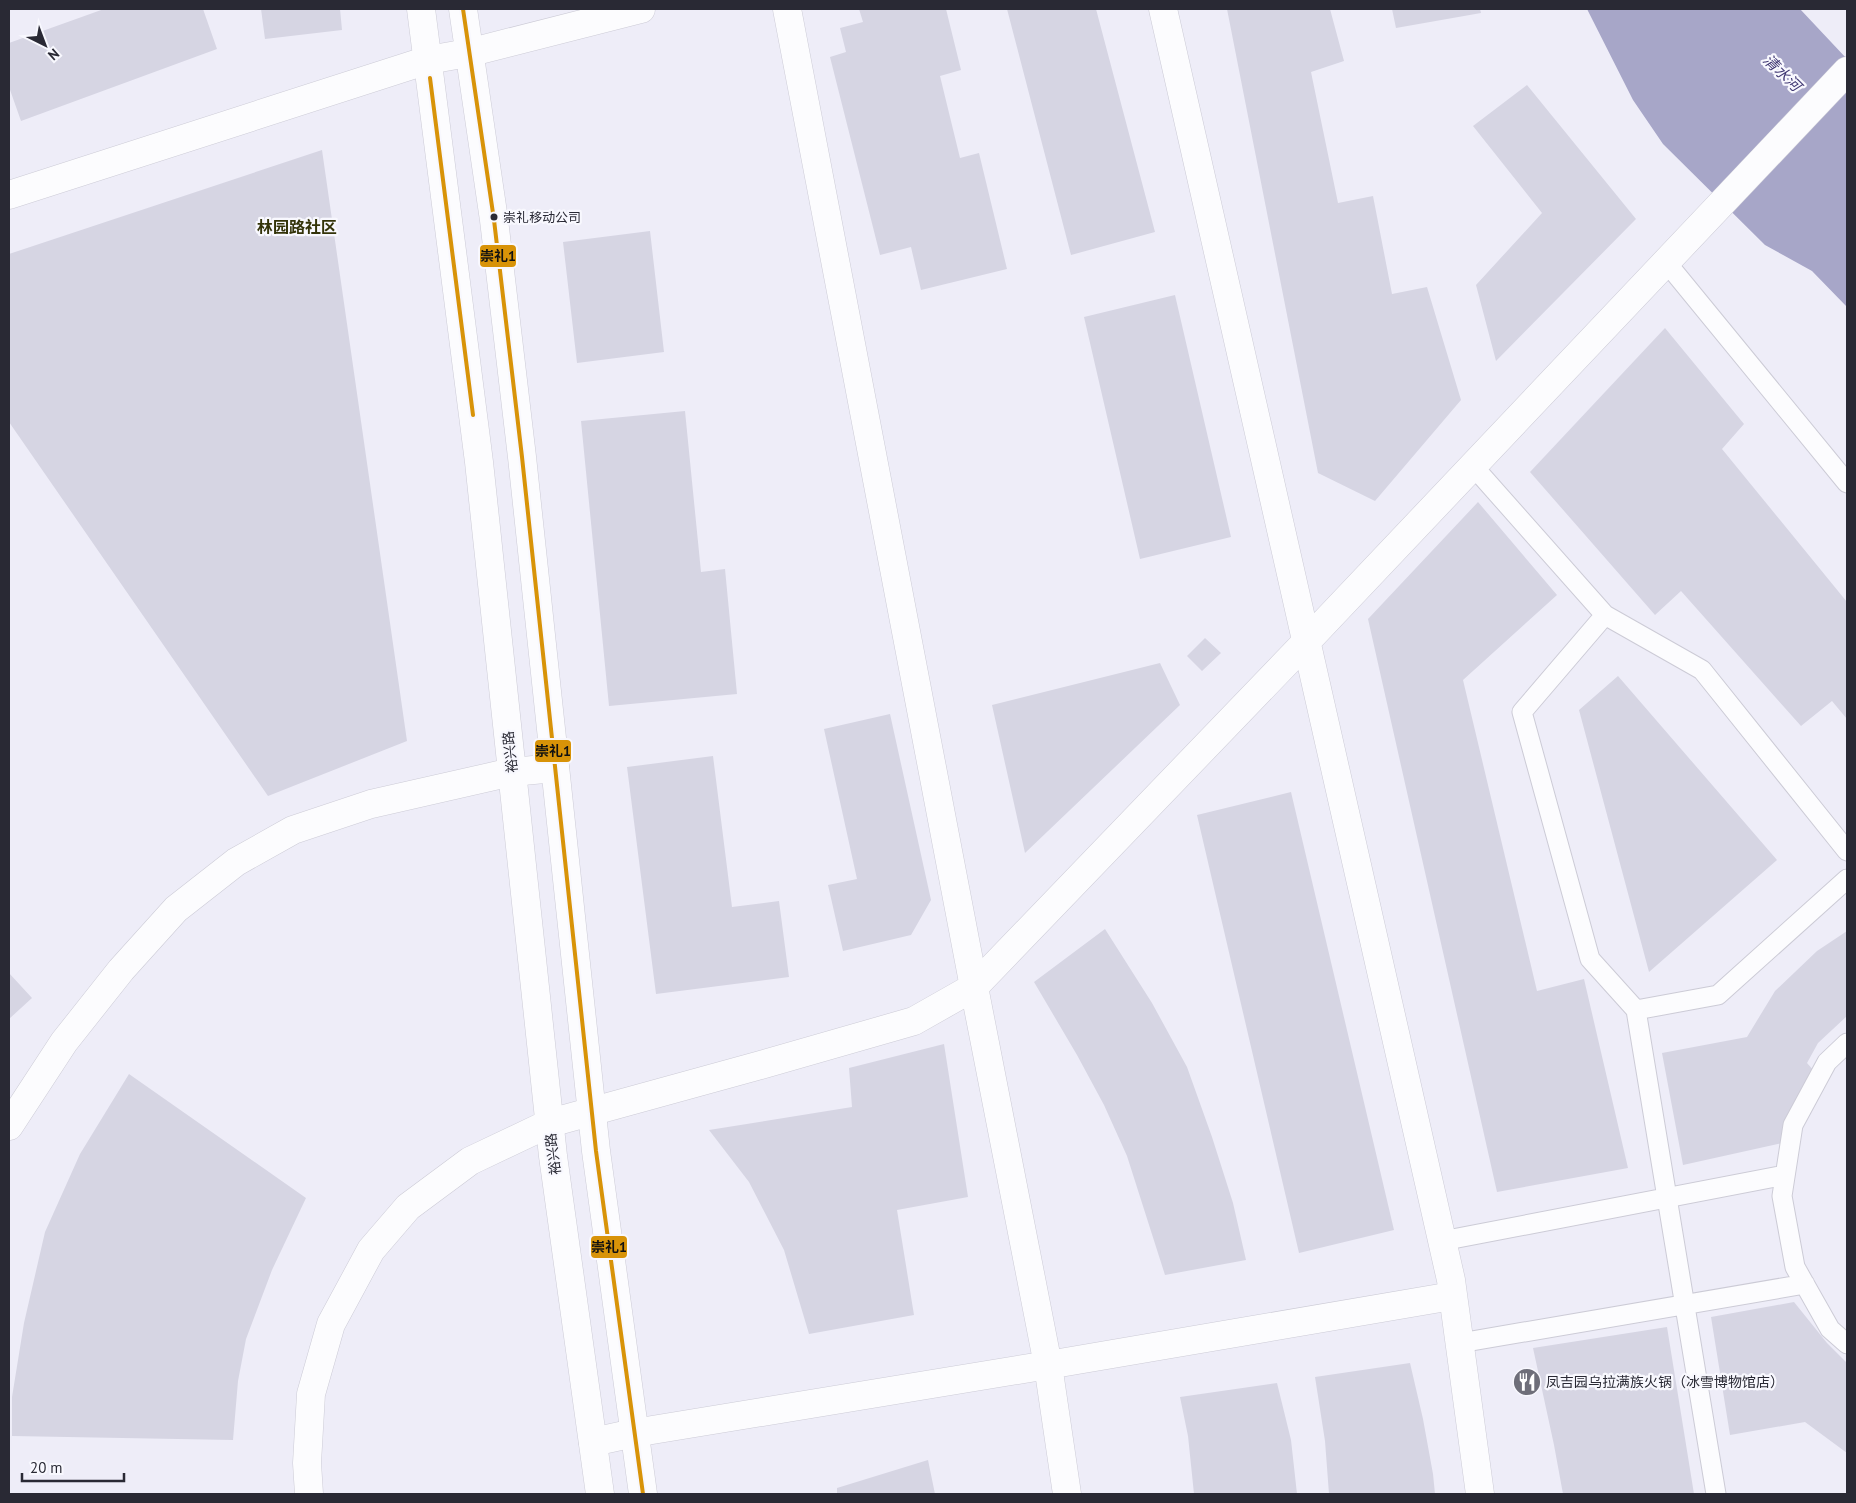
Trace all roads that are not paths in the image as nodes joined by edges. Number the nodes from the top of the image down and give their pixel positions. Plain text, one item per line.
1 (421, 9) edge
2 (463, 9) edge
3 (641, 9) edge
4 (787, 9) edge
5 (1163, 9) edge
6 (468, 53) junction
7 (428, 60) junction
8 (1847, 71) edge
9 (9, 195) edge
10 (1666, 262) junction
11 (1473, 466) junction
12 (1847, 483) edge
13 (1606, 615) junction
14 (1307, 641) junction
15 (555, 768) junction
16 (512, 772) junction
17 (1847, 850) edge
18 (1847, 879) edge
19 (974, 987) junction
20 (1636, 1010) junction
21 (1847, 1043) edge
22 (592, 1112) junction
23 (550, 1123) junction
24 (9, 1126) edge
25 (1785, 1175) junction
26 (1667, 1198) junction
27 (1442, 1241) junction
28 (1805, 1284) junction
29 (1452, 1296) junction
30 (1684, 1304) junction
31 (1460, 1343) junction
32 (1847, 1344) edge
33 (1048, 1366) junction
34 (634, 1434) junction
35 (593, 1442) junction
36 (309, 1494) edge
37 (600, 1494) edge
38 (643, 1494) edge
39 (1067, 1494) edge
40 (1480, 1494) edge
41 (1716, 1494) edge

1 - 7 street, 裕兴路
2 - 6 street
3 - 6 street
4 - 19 street
5 - 14 street
6 - 7 street
6 - 15 street
7 - 9 street
7 - 16 street, 裕兴路
8 - 10 street
10 - 11 street
10 - 12 lane
11 - 13 lane
11 - 14 street
13 - 17 lane
13 - 20 lane
14 - 19 street
14 - 27 street
15 - 16 street
15 - 22 street
16 - 23 street, 裕兴路
16 - 24 street
18 - 20 lane
19 - 22 street
19 - 33 street
20 - 26 lane
21 - 25 lane
22 - 23 street
22 - 34 street
23 - 35 street, 裕兴路
23 - 36 street
25 - 26 lane
25 - 28 lane
26 - 27 lane
26 - 30 lane
27 - 29 street
28 - 30 lane
28 - 32 lane
29 - 31 street
29 - 33 street
30 - 31 lane
30 - 41 lane
31 - 40 street
33 - 34 street
33 - 39 street
34 - 35 street
34 - 38 street
35 - 37 street, 裕兴路

